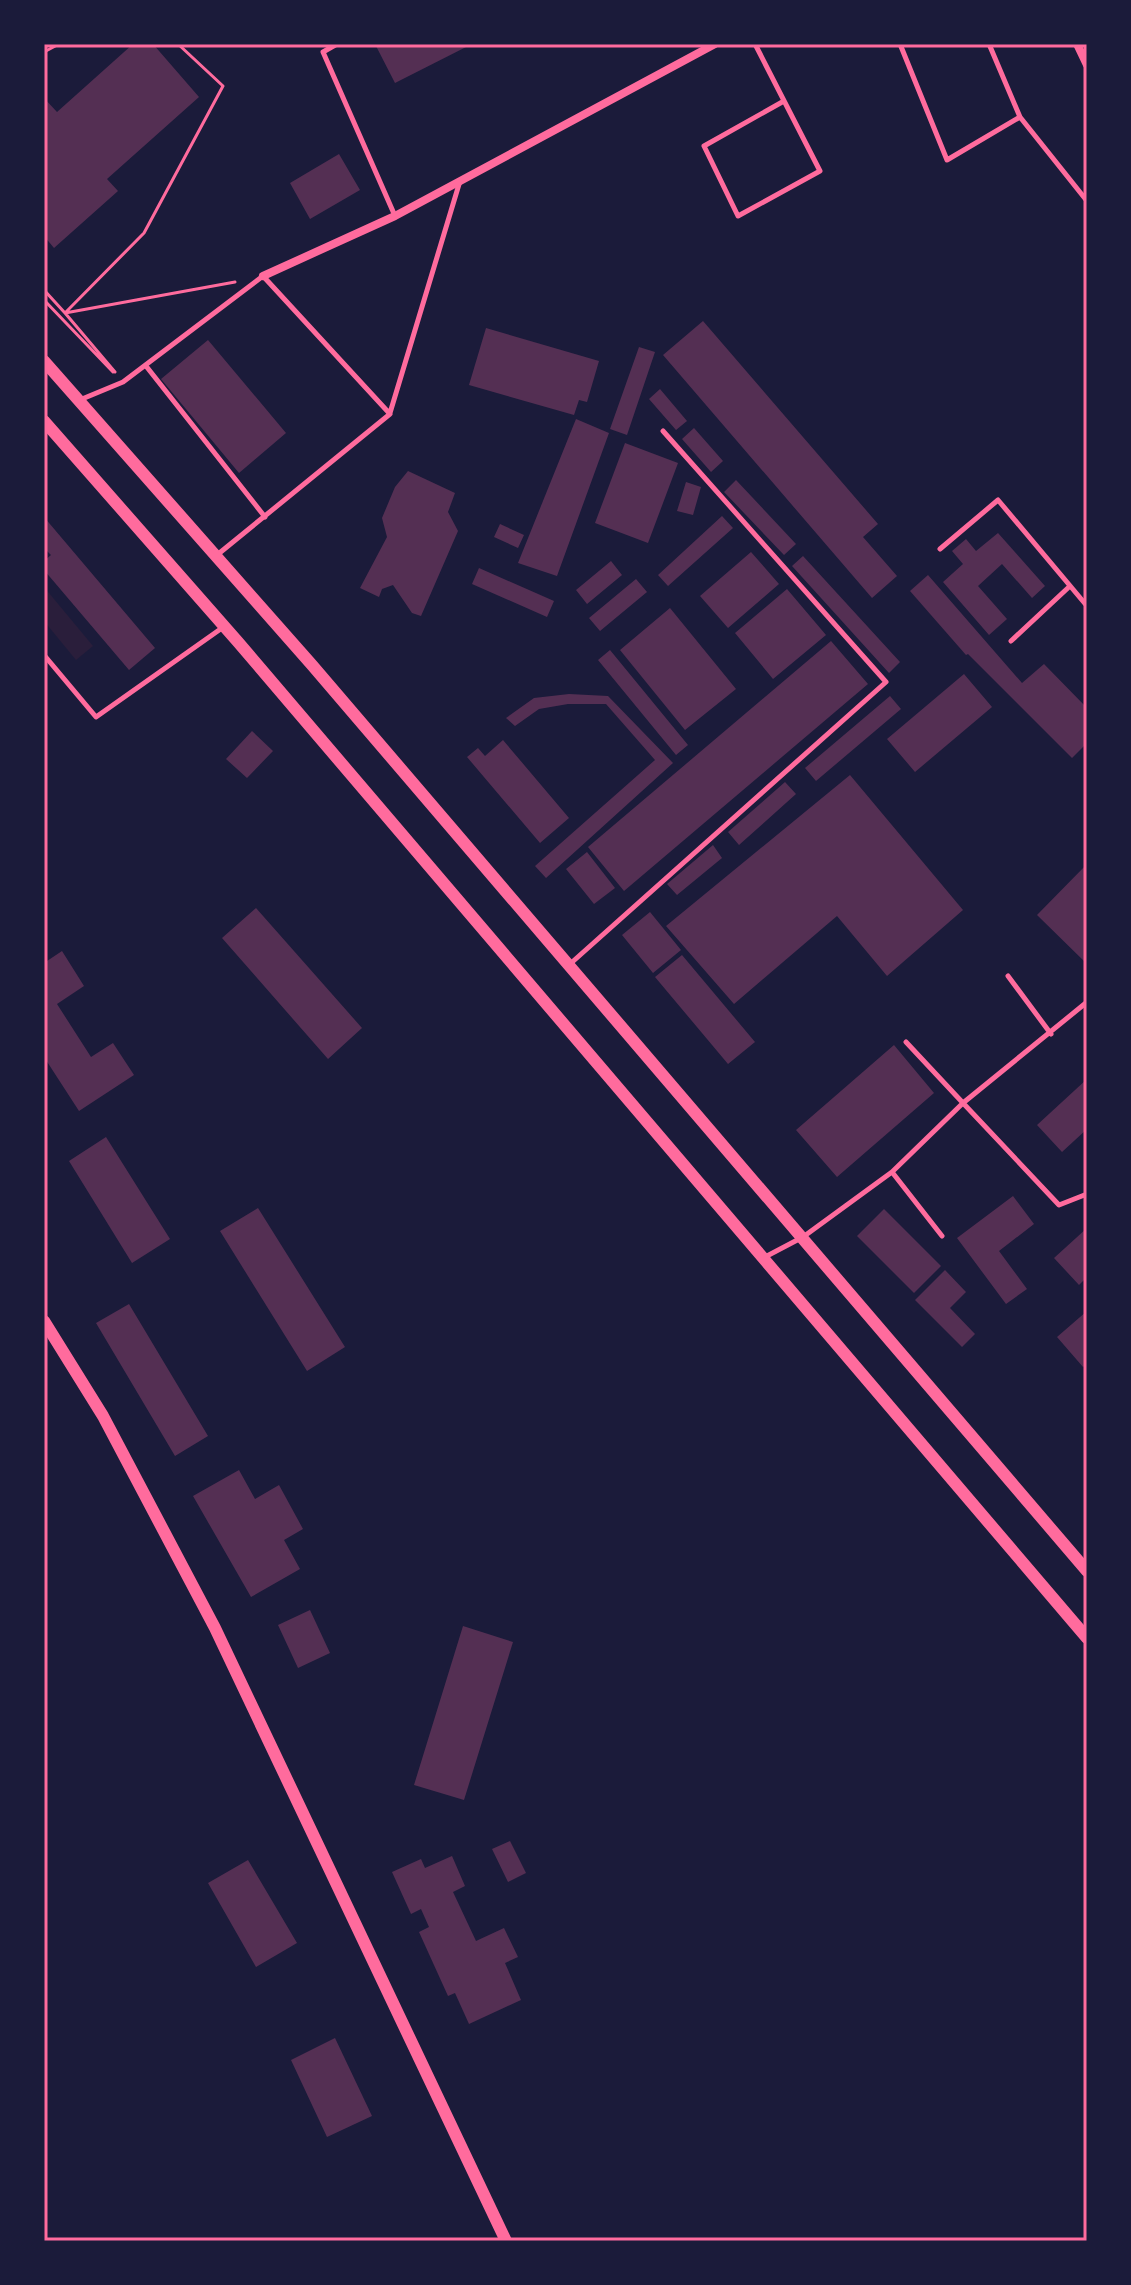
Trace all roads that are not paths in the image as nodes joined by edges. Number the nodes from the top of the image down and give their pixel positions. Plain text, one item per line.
1 (337, 44) edge
2 (715, 44) edge
3 (755, 44) edge
4 (900, 44) edge
5 (989, 44) edge
6 (1077, 44) edge
7 (1087, 65) edge
8 (784, 101) junction
9 (1020, 117) junction
10 (460, 181) junction
11 (1087, 201) edge
12 (395, 216) junction
13 (263, 276) junction
14 (44, 361) edge
15 (146, 366) junction
16 (77, 401) junction
17 (390, 414) junction
18 (44, 421) edge
19 (663, 431) dead end
20 (265, 517) junction
21 (940, 549) dead end
22 (216, 556) junction
23 (1070, 586) junction
24 (1087, 606) edge
25 (224, 627) junction
26 (1011, 641) dead end
27 (44, 655) edge
28 (569, 965) junction
29 (1008, 976) dead end
30 (1087, 1002) edge
31 (1051, 1034) junction
32 (906, 1042) dead end
33 (963, 1103) junction
34 (892, 1172) junction
35 (1087, 1194) edge
36 (942, 1236) dead end
37 (803, 1237) junction
38 (763, 1258) junction
39 (44, 1321) edge
40 (1087, 1571) edge
41 (1087, 1638) edge
42 (506, 2241) edge

1 - 12 lane
2 - 10 street
3 - 8 lane
4 - 9 lane
5 - 9 lane
6 - 7 street
8 - 8 lane
9 - 11 lane
10 - 12 street
10 - 17 lane
12 - 13 street
13 - 15 lane
13 - 17 lane
14 - 16 street
15 - 16 lane
15 - 20 lane
16 - 22 street
17 - 20 lane
18 - 25 street
19 - 28 lane
20 - 22 lane
21 - 23 lane
22 - 28 street
23 - 24 lane
23 - 26 lane
25 - 27 lane
25 - 38 street
28 - 37 street
29 - 31 lane
30 - 31 lane
31 - 33 lane
32 - 33 lane
33 - 34 lane
33 - 35 lane
34 - 36 lane
34 - 37 lane
37 - 38 lane
37 - 40 street
38 - 41 street
39 - 42 street

